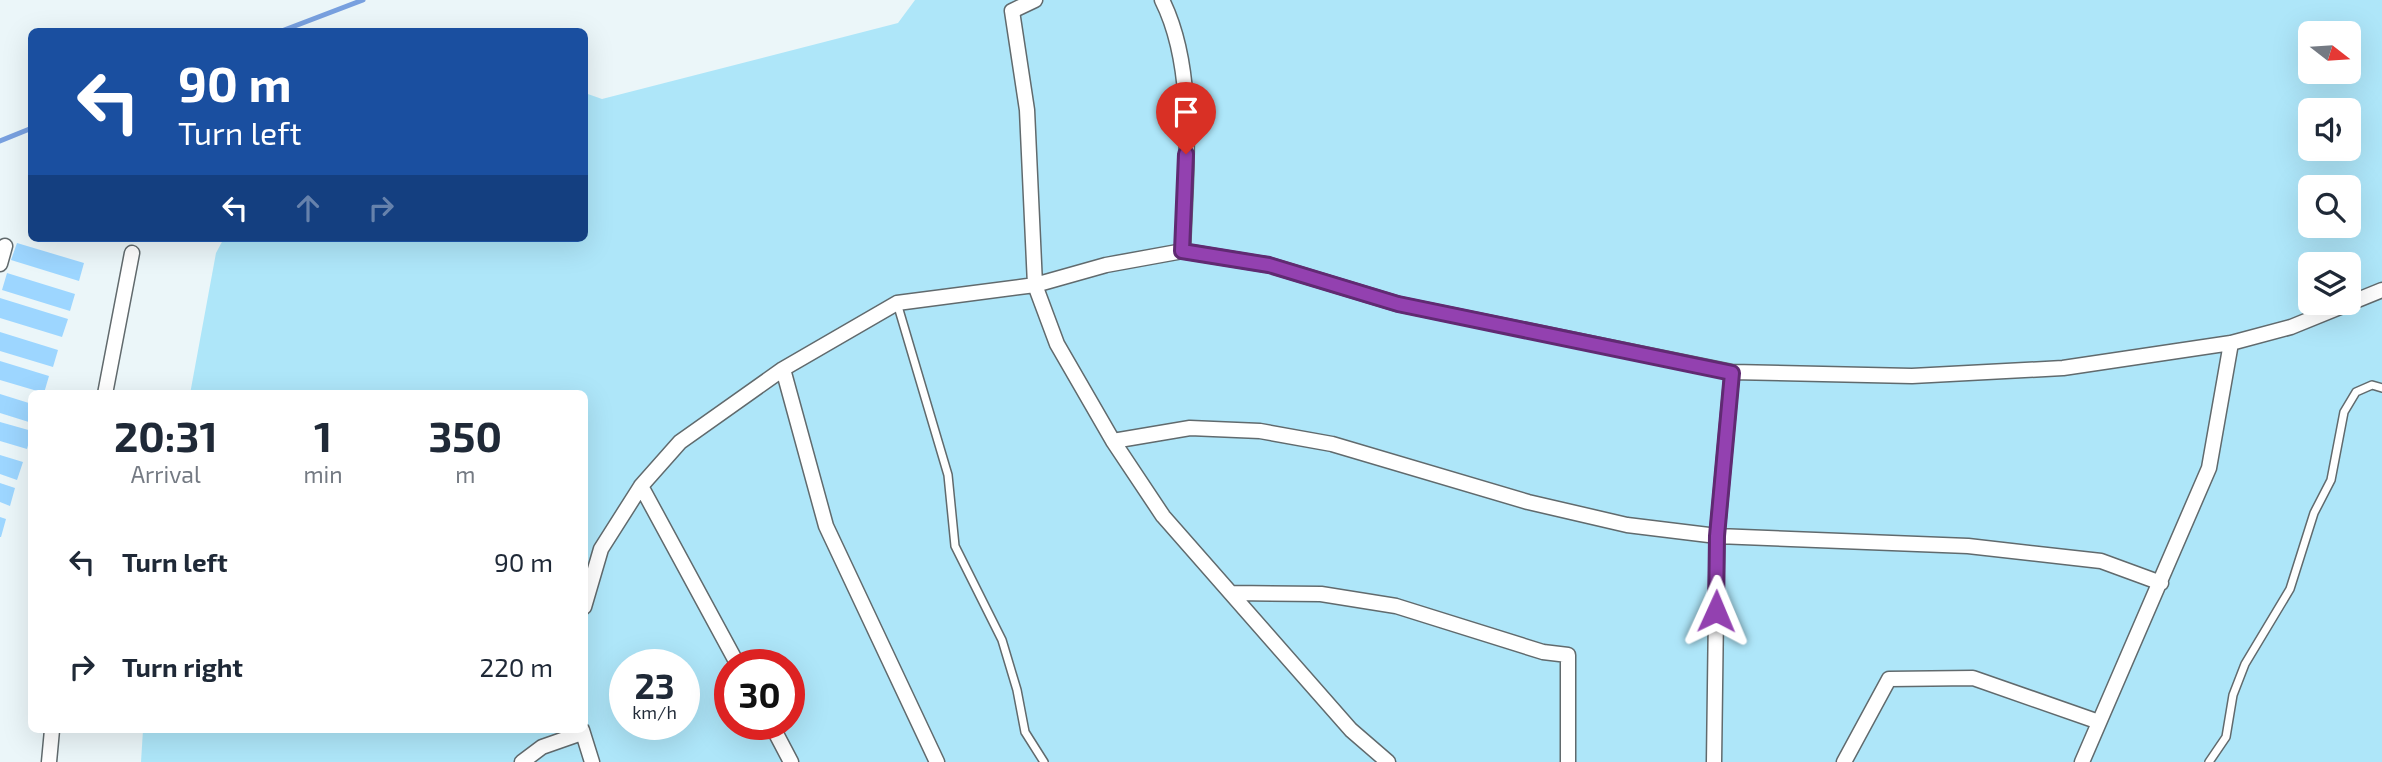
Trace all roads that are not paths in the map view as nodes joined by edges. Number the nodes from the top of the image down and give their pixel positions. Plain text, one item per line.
1 (1035, 0) edge
2 (1162, 0) edge
3 (5, 246) dead end
4 (1182, 251) junction
5 (132, 253) dead end
6 (0, 264) edge
7 (1035, 285) junction
8 (2380, 293) edge
9 (897, 303) junction
10 (2231, 343) junction
11 (783, 369) junction
12 (1732, 373) junction
13 (2382, 388) edge
14 (106, 390) edge
15 (1113, 441) junction
16 (641, 486) junction
17 (1717, 536) junction
18 (2161, 583) junction
19 (588, 593) edge
20 (1232, 593) junction
21 (729, 649) edge
22 (2099, 722) junction
23 (52, 733) edge
24 (579, 733) edge
25 (582, 733) edge
26 (779, 740) edge
27 (49, 762) edge
28 (522, 762) edge
29 (592, 762) edge
30 (791, 762) edge
31 (937, 762) edge
32 (1044, 762) edge
33 (1388, 762) edge
34 (1568, 762) edge
35 (1714, 762) edge
36 (1844, 762) edge
37 (2082, 762) edge
38 (2209, 762) edge

1 - 7 street
2 - 4 street
3 - 6 street
4 - 7 street
4 - 12 street
5 - 14 street
7 - 9 street
7 - 15 street
8 - 10 street
9 - 11 street
9 - 32 lane
10 - 12 street
10 - 18 street
11 - 16 street
11 - 31 street
12 - 17 street
13 - 38 lane
15 - 17 street
15 - 20 street
16 - 19 street
16 - 21 street
17 - 18 street
17 - 35 street
18 - 22 street
20 - 33 street
20 - 34 street
22 - 36 street
22 - 37 street
23 - 27 street
24 - 28 street
25 - 29 street
26 - 30 street

